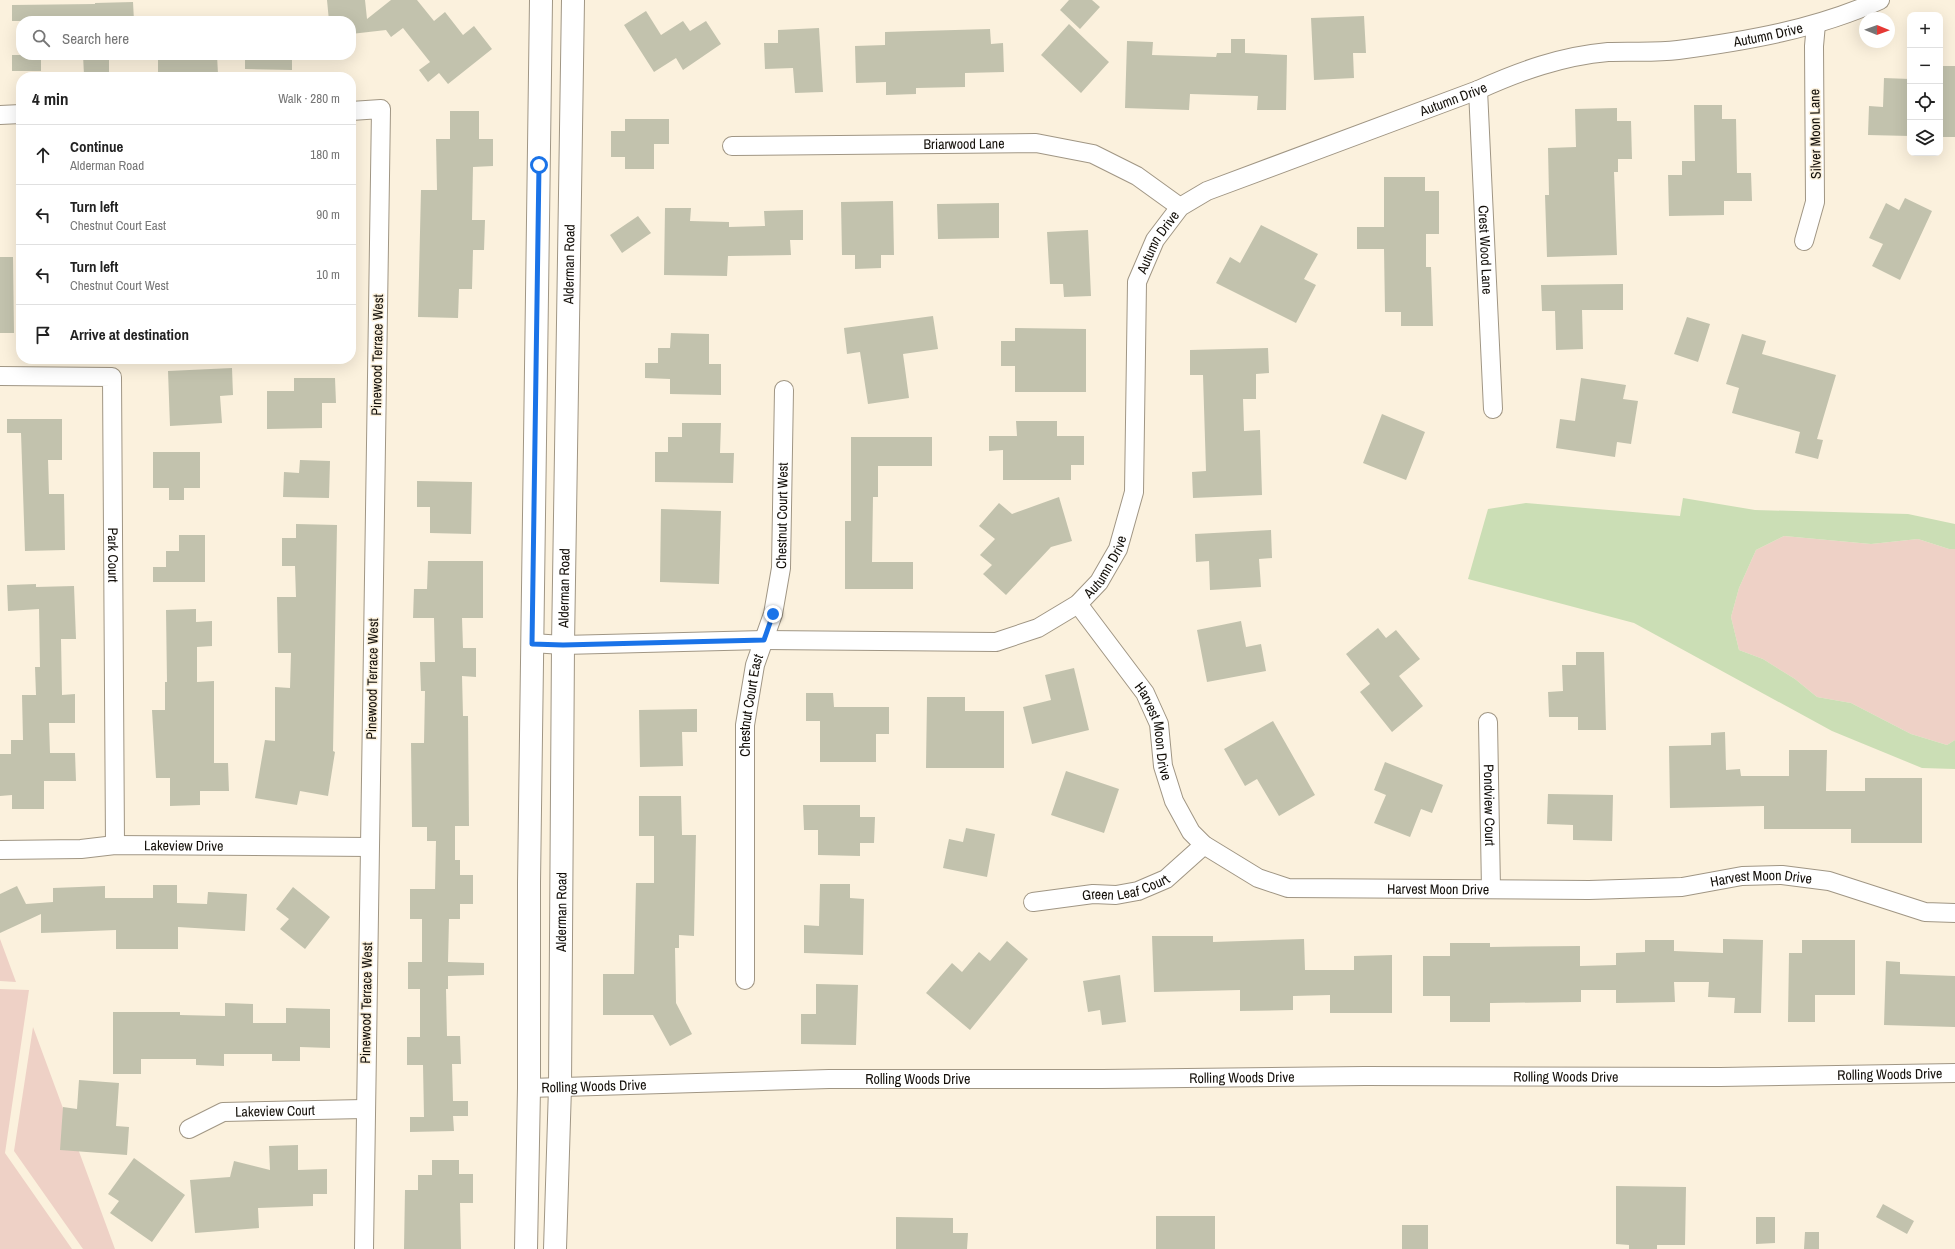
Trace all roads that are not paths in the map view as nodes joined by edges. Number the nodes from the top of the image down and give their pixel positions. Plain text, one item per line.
1 (541, 0) edge
2 (573, 0) edge
3 (1880, 0) edge
4 (1816, 24) junction
5 (1478, 90) junction
6 (356, 110) edge
7 (16, 114) edge
8 (0, 115) edge
9 (732, 146) dead end
10 (1180, 207) junction
11 (1804, 241) dead end
12 (0, 376) edge
13 (784, 390) dead end
14 (1494, 410) dead end
15 (1078, 604) junction
16 (764, 640) junction
17 (532, 644) junction
18 (563, 645) junction
19 (1488, 722) dead end
20 (115, 844) junction
21 (1204, 845) junction
22 (369, 847) junction
23 (0, 850) edge
24 (1490, 888) junction
25 (1033, 902) dead end
26 (1955, 913) edge
27 (745, 980) dead end
28 (1955, 1073) edge
29 (560, 1087) junction
30 (529, 1088) junction
31 (364, 1109) junction
32 (189, 1129) dead end
33 (364, 1249) edge
34 (526, 1249) edge
35 (555, 1249) edge

1 - 17 main road
2 - 18 main road, Alderman Road
3 - 4 street, Autumn Drive
4 - 5 street, Autumn Drive
4 - 11 street, Silver Moon Lane
5 - 10 street, Autumn Drive
5 - 14 street, Crest Wood Lane
6 - 22 street, Pinewood Terrace West
7 - 8 street
9 - 10 street, Briarwood Lane
10 - 15 street, Autumn Drive
12 - 20 street, Park Court
13 - 16 street, Chestnut Court West
15 - 16 street, Autumn Drive
15 - 21 street, Harvest Moon Drive
16 - 18 street, Chestnut Court East
16 - 27 street, Chestnut Court East
17 - 18 street, Chestnut Court East
17 - 30 main road
18 - 29 main road, Alderman Road
19 - 24 street, Pondview Court
20 - 22 street, Lakeview Drive
20 - 23 street, Lakeview Drive
21 - 24 street, Harvest Moon Drive
21 - 25 street, Green Leaf Court
22 - 31 street, Pinewood Terrace West
24 - 26 street, Harvest Moon Drive
28 - 29 street, Rolling Woods Drive
29 - 30 street, Rolling Woods Drive
29 - 35 main road, Alderman Road
30 - 34 main road
31 - 32 street, Lakeview Court
31 - 33 street, Pinewood Terrace West

